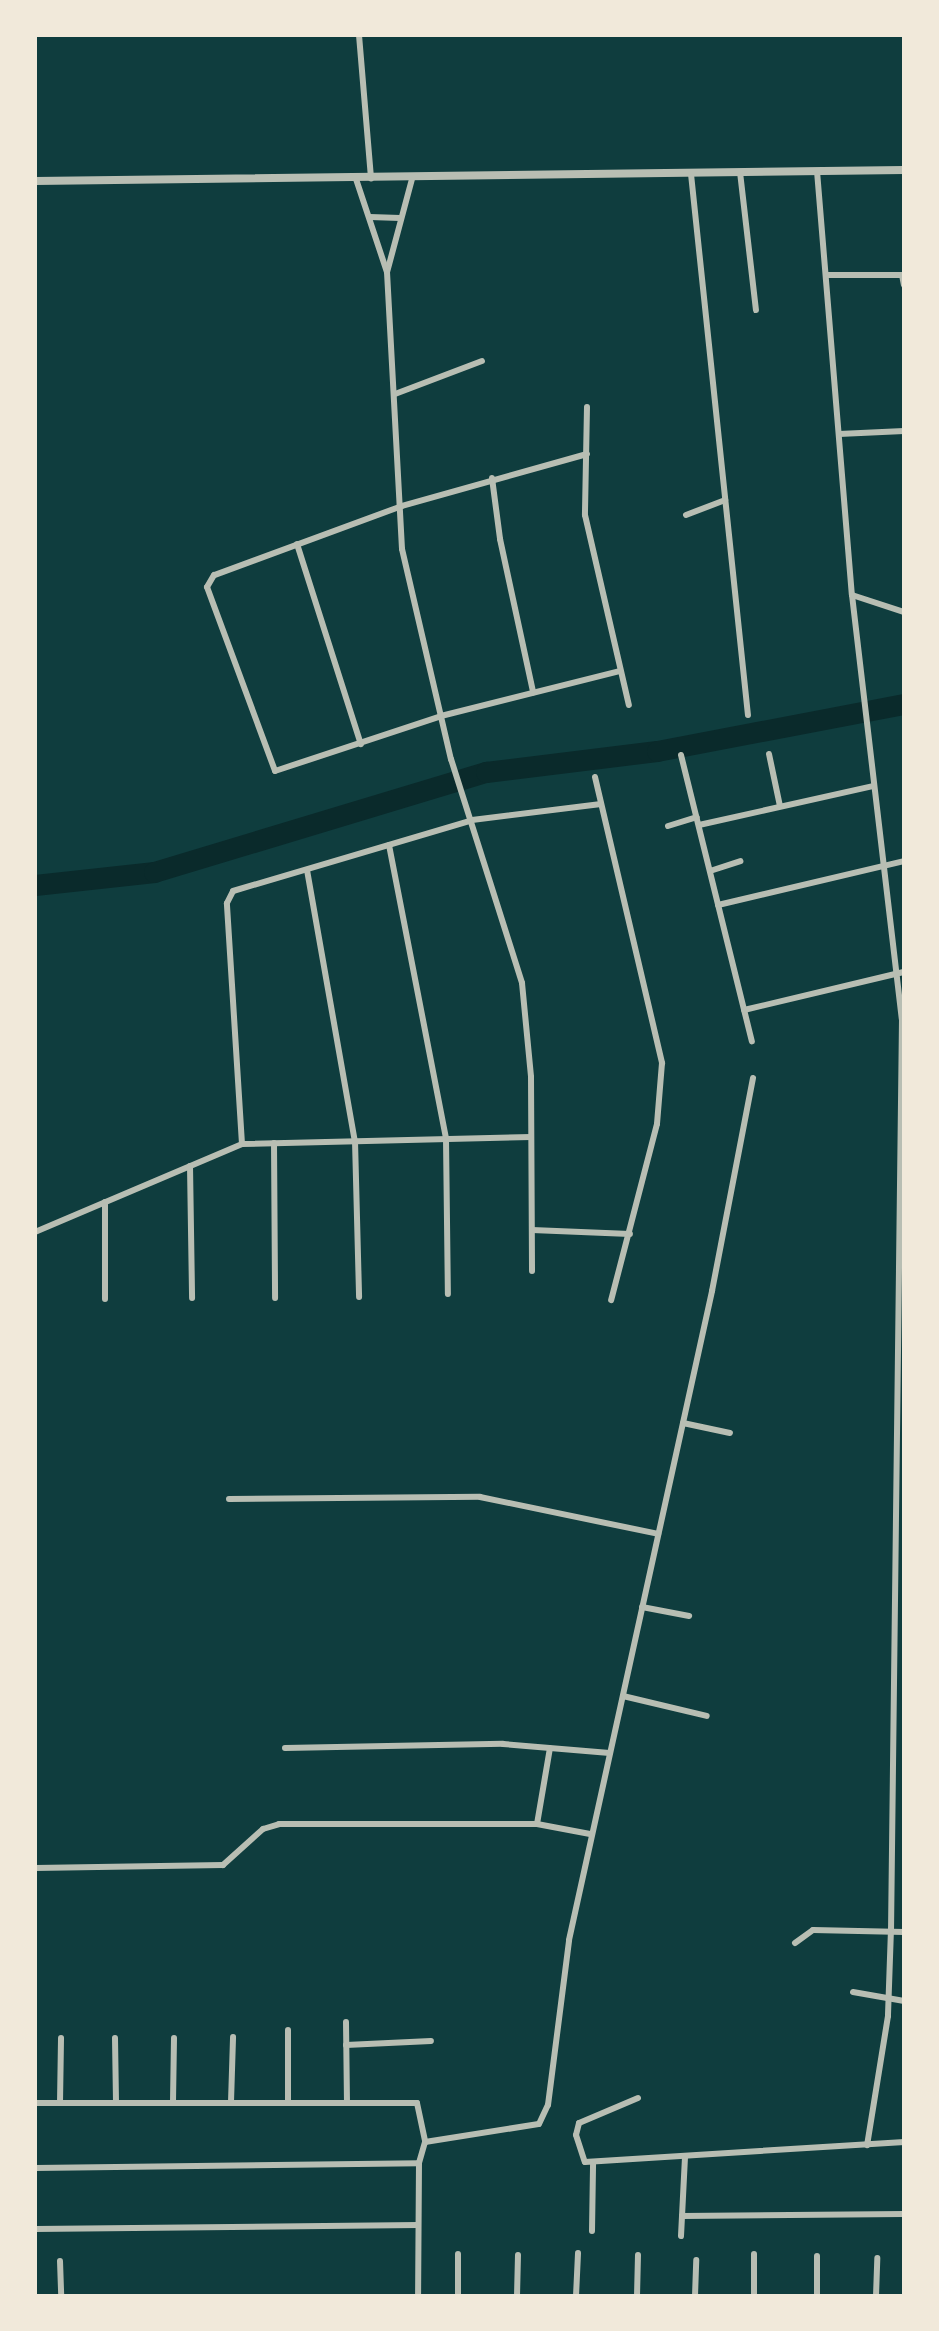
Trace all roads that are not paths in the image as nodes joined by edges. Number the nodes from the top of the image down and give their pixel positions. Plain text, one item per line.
1 (359, 35) edge
2 (904, 170) edge
3 (817, 171) junction
4 (740, 173) junction
5 (691, 174) junction
6 (356, 179) junction
7 (371, 179) junction
8 (412, 179) junction
9 (35, 181) edge
10 (370, 217) junction
11 (400, 218) junction
12 (387, 272) junction
13 (828, 275) junction
14 (903, 275) edge
15 (904, 285) edge
16 (756, 310) dead end
17 (482, 361) dead end
18 (395, 394) junction
19 (587, 407) dead end
20 (904, 431) edge
21 (839, 434) junction
22 (587, 454) junction
23 (492, 478) junction
24 (724, 500) junction
25 (402, 506) junction
26 (686, 515) dead end
27 (297, 544) junction
28 (852, 595) junction
29 (904, 612) edge
30 (620, 671) junction
31 (533, 692) junction
32 (629, 705) dead end
33 (748, 715) dead end
34 (441, 716) junction
35 (361, 744) junction
36 (769, 754) dead end
37 (681, 755) dead end
38 (595, 777) dead end
39 (873, 786) junction
40 (601, 804) junction
41 (780, 806) junction
42 (471, 820) junction
43 (698, 821) junction
44 (668, 826) dead end
45 (389, 845) junction
46 (740, 861) dead end
47 (904, 861) edge
48 (882, 866) junction
49 (307, 870) junction
50 (710, 871) junction
51 (718, 905) junction
52 (904, 972) edge
53 (894, 975) junction
54 (744, 1010) junction
55 (751, 1041) dead end
56 (753, 1078) dead end
57 (903, 1089) edge
58 (531, 1136) junction
59 (446, 1139) junction
60 (355, 1141) junction
61 (274, 1143) junction
62 (242, 1144) junction
63 (190, 1166) junction
64 (902, 1173) edge
65 (105, 1202) junction
66 (532, 1230) junction
67 (35, 1232) edge
68 (630, 1234) junction
69 (532, 1271) dead end
70 (448, 1294) dead end
71 (359, 1297) dead end
72 (192, 1298) dead end
73 (275, 1298) dead end
74 (105, 1299) dead end
75 (611, 1300) dead end
76 (683, 1423) junction
77 (730, 1433) dead end
78 (229, 1499) dead end
79 (658, 1534) junction
80 (642, 1607) junction
81 (904, 1610) edge
82 (895, 1611) junction
83 (689, 1616) dead end
84 (623, 1696) junction
85 (708, 1716) dead end
86 (285, 1748) dead end
87 (550, 1748) junction
88 (610, 1753) junction
89 (537, 1824) junction
90 (590, 1834) junction
91 (35, 1868) edge
92 (891, 1929) junction
93 (904, 1932) edge
94 (795, 1943) dead end
95 (853, 1992) dead end
96 (889, 1999) junction
97 (904, 2001) edge
98 (346, 2022) dead end
99 (288, 2030) dead end
100 (233, 2037) dead end
101 (61, 2038) dead end
102 (115, 2038) dead end
103 (174, 2038) dead end
104 (431, 2041) dead end
105 (346, 2045) junction
106 (638, 2098) dead end
107 (347, 2100) junction
108 (288, 2101) junction
109 (173, 2102) junction
110 (232, 2102) junction
111 (60, 2103) junction
112 (116, 2103) junction
113 (35, 2104) edge
114 (425, 2142) junction
115 (904, 2142) edge
116 (867, 2145) junction
117 (685, 2156) junction
118 (419, 2163) junction
119 (593, 2164) junction
120 (35, 2168) edge
121 (904, 2214) edge
122 (682, 2216) junction
123 (418, 2225) junction
124 (35, 2229) edge
125 (592, 2231) dead end
126 (681, 2236) dead end
127 (578, 2253) dead end
128 (458, 2254) dead end
129 (754, 2254) dead end
130 (518, 2255) dead end
131 (638, 2255) dead end
132 (817, 2256) dead end
133 (877, 2258) dead end
134 (696, 2260) dead end
135 (60, 2261) dead end
136 (61, 2296) edge
137 (418, 2296) edge
138 (458, 2296) edge
139 (517, 2296) edge
140 (576, 2296) edge
141 (637, 2296) edge
142 (695, 2296) edge
143 (754, 2296) edge
144 (817, 2296) edge
145 (876, 2296) edge

1 - 7 street
2 - 3 street
3 - 4 street
3 - 13 street
4 - 5 street
4 - 16 street
5 - 8 street
5 - 24 street
6 - 7 street
6 - 9 street
6 - 10 street
7 - 8 street
8 - 11 street
10 - 11 street
10 - 12 street
11 - 12 street
12 - 18 street
13 - 14 street
13 - 21 street
14 - 15 street
17 - 18 street
18 - 25 street
19 - 22 street
20 - 21 street
21 - 28 street
22 - 23 street
22 - 30 street
23 - 25 street
23 - 31 street
24 - 26 street
24 - 33 street
25 - 27 street
25 - 34 street
27 - 35 street
27 - 35 street
28 - 29 street
28 - 39 street
30 - 31 street
30 - 32 street
31 - 34 street
34 - 35 street
34 - 42 street
36 - 41 street
37 - 43 street
38 - 40 street
39 - 41 street
39 - 48 street
40 - 42 street
40 - 68 street
41 - 43 street
42 - 45 street
42 - 58 street
43 - 44 street
43 - 50 street
45 - 49 street
45 - 59 street
46 - 50 street
47 - 48 street
48 - 51 street
48 - 53 street
49 - 60 street
49 - 62 street
50 - 51 street
51 - 54 street
52 - 53 street
53 - 54 street
53 - 57 street
54 - 55 street
56 - 76 street
57 - 64 street
58 - 59 street
58 - 66 street
59 - 60 street
59 - 70 street
60 - 61 street
60 - 71 street
61 - 62 street
61 - 73 street
62 - 63 street
63 - 65 street
63 - 72 street
64 - 82 street
65 - 67 street
65 - 74 street
66 - 68 street
66 - 69 street
68 - 75 street
76 - 77 street
76 - 79 street
78 - 79 street
79 - 80 street
80 - 83 street
80 - 84 street
81 - 82 street
82 - 92 street
84 - 85 street
84 - 88 street
86 - 87 street
87 - 88 street
87 - 89 street
88 - 90 street
89 - 90 street
89 - 91 street
90 - 114 street
92 - 93 street
92 - 94 street
92 - 96 street
95 - 96 street
96 - 97 street
96 - 116 street
98 - 105 street
99 - 108 street
100 - 110 street
101 - 111 street
102 - 112 street
103 - 109 street
104 - 105 street
105 - 107 street
106 - 119 street
107 - 108 street
107 - 114 street
108 - 110 street
109 - 110 street
109 - 112 street
111 - 112 street
111 - 113 street
114 - 118 street
115 - 116 street
116 - 117 street
117 - 119 street
117 - 122 street
118 - 120 street
118 - 123 street
119 - 125 street
121 - 122 street
122 - 126 street
123 - 124 street
123 - 137 street
127 - 140 street
128 - 138 street
129 - 143 street
130 - 139 street
131 - 141 street
132 - 144 street
133 - 145 street
134 - 142 street
135 - 136 street

